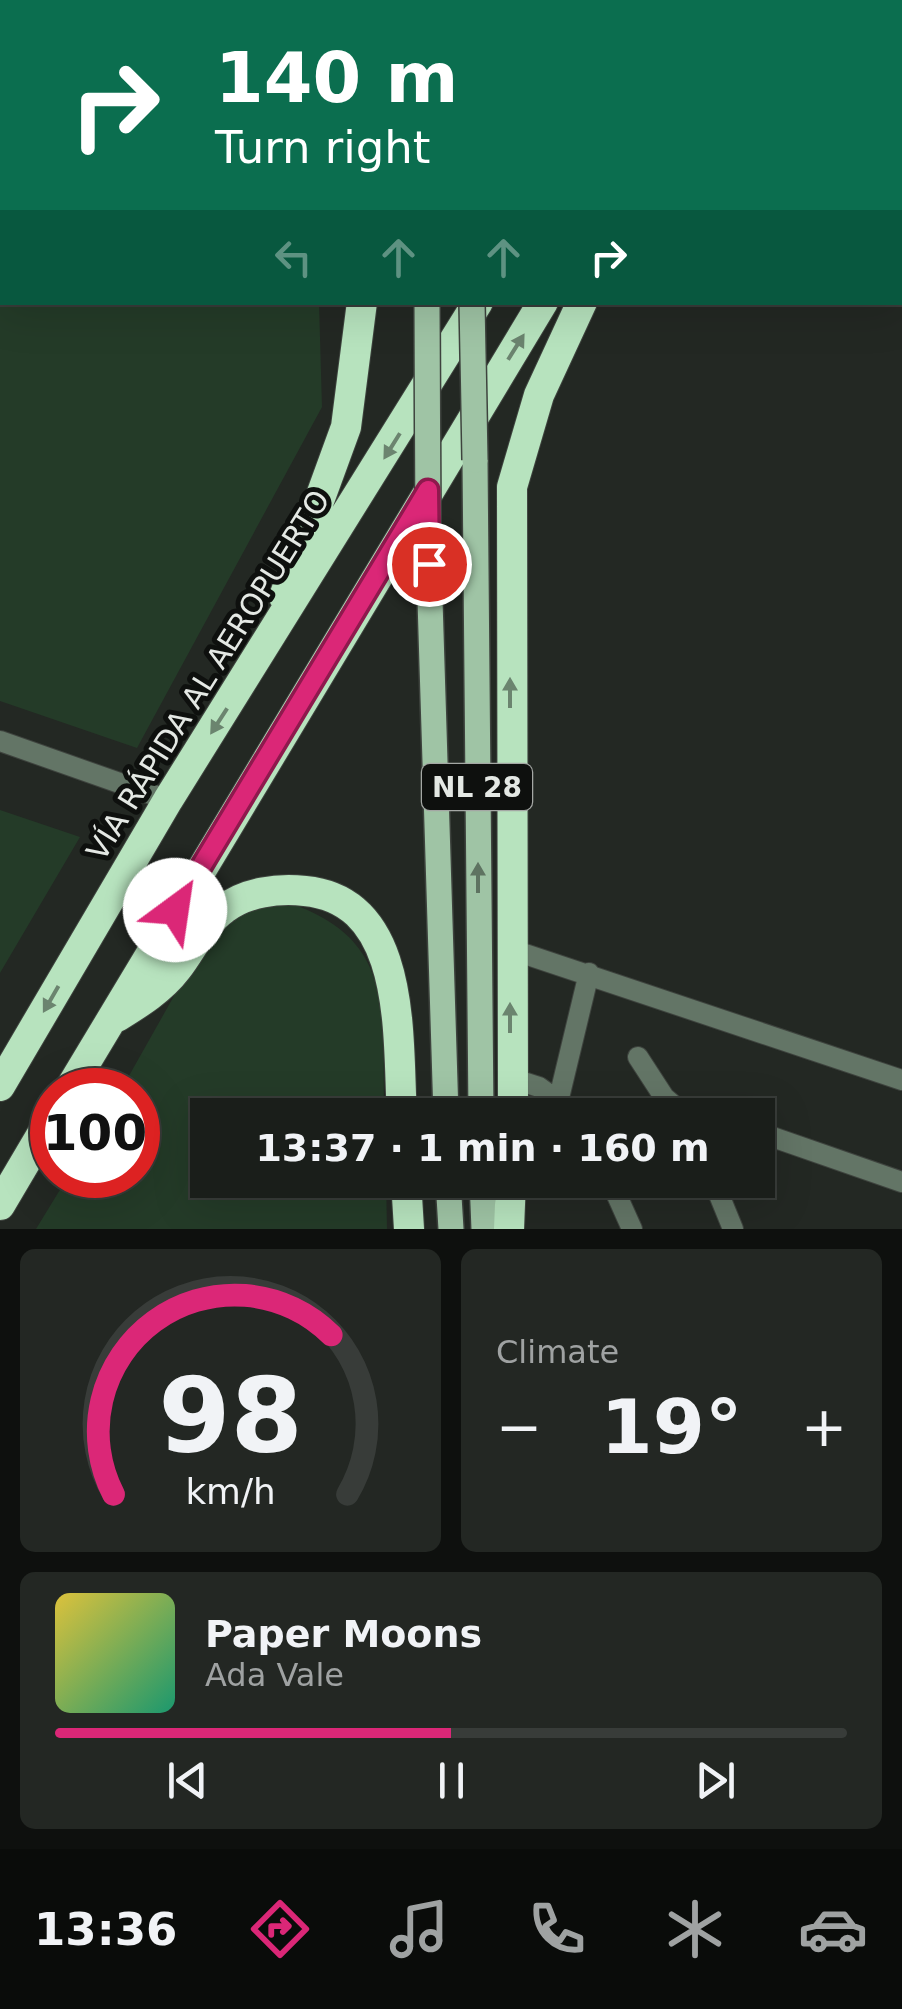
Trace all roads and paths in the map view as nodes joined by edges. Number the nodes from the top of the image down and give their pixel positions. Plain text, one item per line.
1 (362, 305) edge
2 (427, 305) edge
3 (474, 305) edge
4 (476, 305) edge
5 (541, 305) edge
6 (581, 305) edge
7 (428, 490) junction
8 (271, 640) junction
9 (0, 741) edge
10 (168, 800) junction
11 (510, 949) junction
12 (589, 973) junction
13 (110, 1021) junction
14 (638, 1057) dead end
15 (82, 1068) edge
16 (510, 1078) junction
17 (902, 1080) edge
18 (0, 1086) edge
19 (401, 1098) edge
20 (445, 1098) edge
21 (481, 1098) edge
22 (511, 1098) edge
23 (560, 1098) joint
24 (664, 1098) edge
25 (775, 1138) edge
26 (30, 1154) edge
27 (902, 1182) edge
28 (407, 1198) edge
29 (449, 1198) edge
30 (483, 1198) edge
31 (510, 1198) edge
32 (618, 1198) edge
33 (720, 1198) edge
34 (0, 1205) edge
35 (409, 1229) edge
36 (451, 1229) edge
37 (484, 1229) edge
38 (509, 1229) edge
39 (632, 1229) edge
40 (733, 1229) edge

1 - 8 highway
2 - 7 main road, bridge
3 -> 8 highway, VÍA RÁPIDA AL AEROPUERTO
21 -> 4 main road, NL 28, bridge
7 -> 5 highway
11 -> 6 highway
7 - 13 highway
7 - 20 main road, bridge
8 -> 10 highway, VÍA RÁPIDA AL AEROPUERTO
9 - 10 street
10 -> 18 highway, VÍA RÁPIDA AL AEROPUERTO
11 - 12 street
16 -> 11 highway
12 - 17 street
12 - 23 street
13 - 15 highway
13 - 19 highway
14 - 24 street
16 - 22 highway
16 - 23 street
25 - 27 street
26 - 34 highway
28 - 35 highway
29 - 36 main road
30 - 37 main road
31 - 38 highway
32 - 39 street
33 - 40 street

